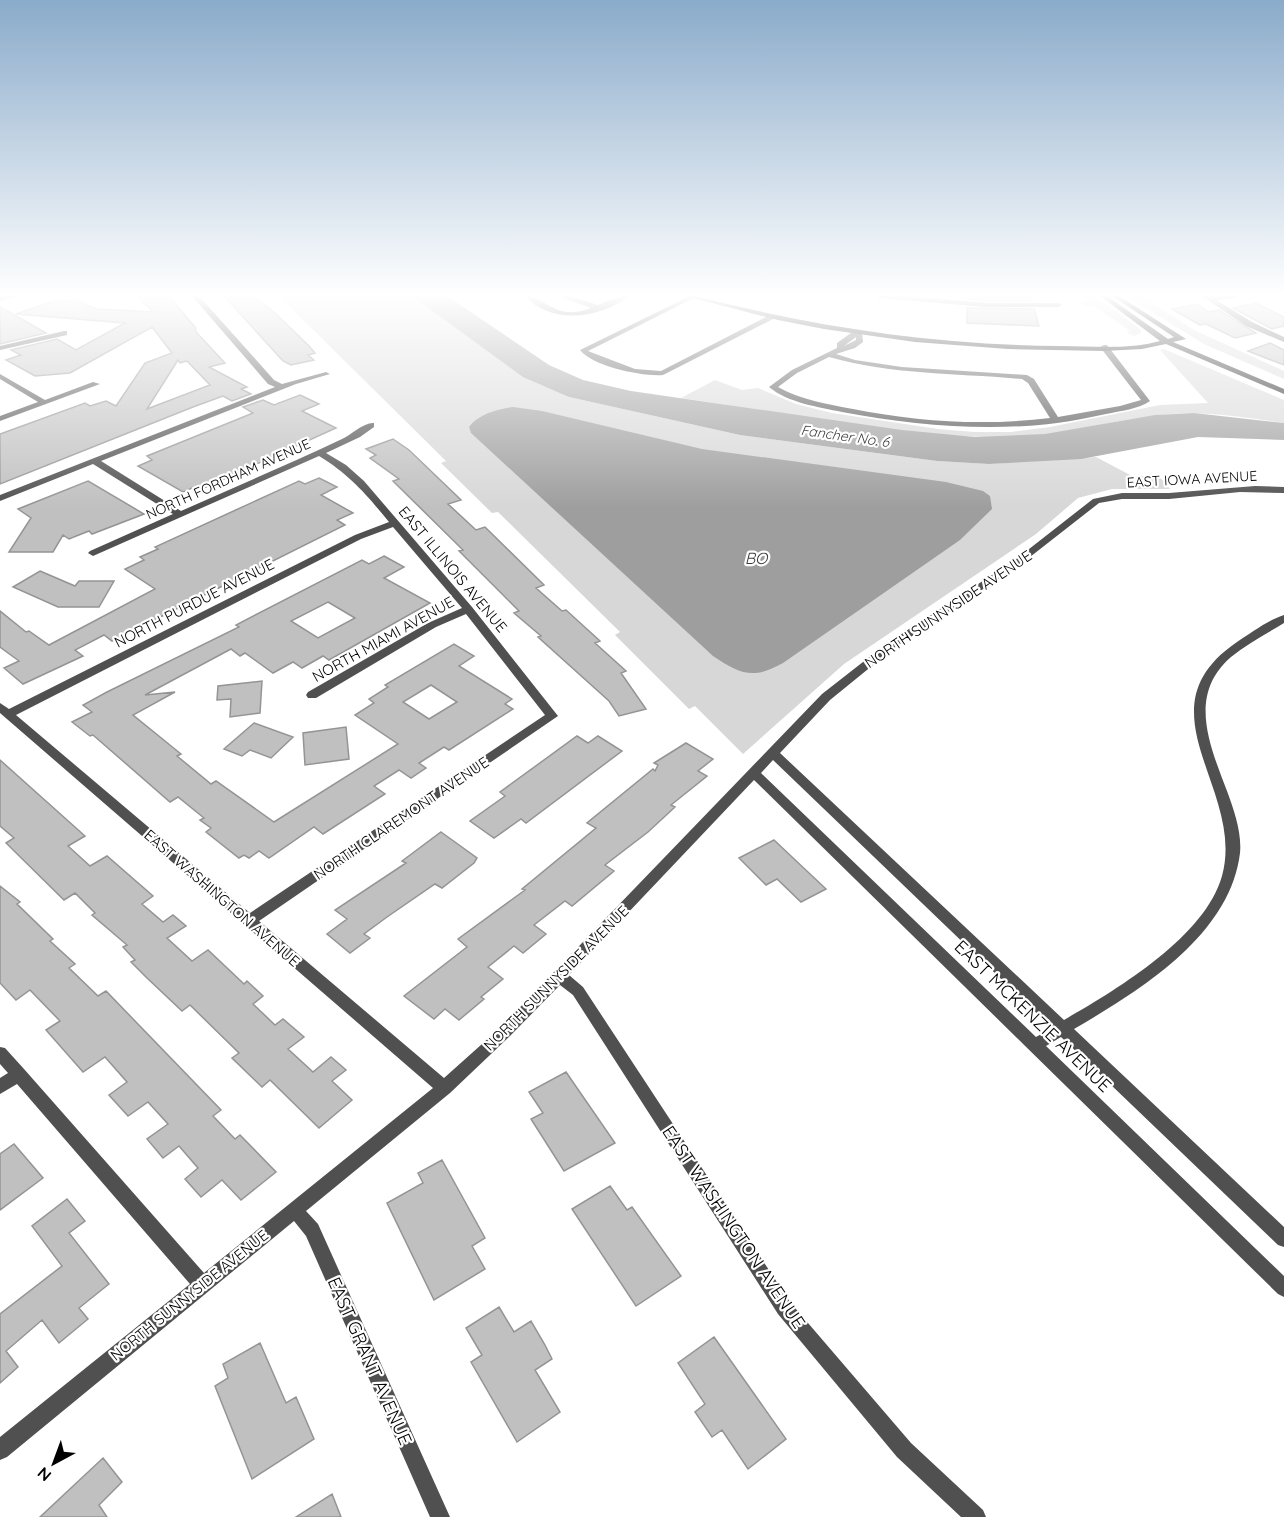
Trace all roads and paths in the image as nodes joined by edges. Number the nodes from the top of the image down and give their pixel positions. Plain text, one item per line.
1 (258, 367) edge
2 (620, 367) edge
3 (675, 367) edge
4 (809, 367) edge
5 (898, 367) edge
6 (1119, 367) edge
7 (1225, 367) edge
8 (1244, 367) edge
9 (326, 374) dead end
10 (0, 376) edge
11 (96, 384) dead end
12 (1284, 385) edge
13 (280, 386) junction
14 (1284, 393) edge
15 (45, 403) junction
16 (0, 419) edge
17 (1056, 421) junction
18 (371, 425) dead end
19 (320, 453) junction
20 (94, 461) junction
21 (1284, 490) edge
22 (0, 498) edge
23 (1102, 499) joint
24 (180, 514) junction
25 (394, 523) junction
26 (93, 554) dead end
27 (468, 609) junction
28 (1284, 618) edge
29 (312, 695) dead end
30 (4, 711) edge
31 (552, 716) joint
32 (772, 752) junction
33 (754, 773) junction
34 (249, 921) junction
35 (559, 976) junction
36 (1063, 1028) junction
37 (1035, 1045) junction
38 (0, 1053) edge
39 (19, 1074) junction
40 (0, 1087) edge
41 (444, 1088) junction
42 (294, 1209) junction
43 (1284, 1239) edge
44 (202, 1285) junction
45 (1284, 1288) edge
46 (0, 1450) edge
47 (440, 1517) edge
48 (976, 1517) edge

1 - 13 street
2 - 3 street
4 - 17 street
5 - 17 street
6 - 17 street
7 - 14 street
8 - 12 street
9 - 13 street
10 - 15 street
11 - 15 street
13 - 20 street
15 - 16 street
18 - 19 street, NORTH FORDHAM AVENUE
19 - 24 street, NORTH FORDHAM AVENUE
19 - 25 street, EAST ILLINOIS AVENUE
20 - 22 street
20 - 24 street
21 - 23 street, EAST IOWA AVENUE
23 - 32 street, NORTH SUNNYSIDE AVENUE
24 - 26 street, NORTH FORDHAM AVENUE
25 - 27 street, EAST ILLINOIS AVENUE
25 - 30 street, NORTH PURDUE AVENUE
27 - 29 street, NORTH MIAMI AVENUE
27 - 31 street, EAST ILLINOIS AVENUE
28 - 36 street
30 - 34 street, EAST WASHINGTON AVENUE
31 - 34 street, NORTH CLAREMONT AVENUE
32 - 33 street, NORTH SUNNYSIDE AVENUE
32 - 36 street, EAST MCKENZIE AVENUE
33 - 35 street, NORTH SUNNYSIDE AVENUE
33 - 37 street, EAST MCKENZIE AVENUE
34 - 41 street, EAST WASHINGTON AVENUE
35 - 41 street, NORTH SUNNYSIDE AVENUE
35 - 48 street, EAST WASHINGTON AVENUE
36 - 37 street
36 - 43 street, EAST MCKENZIE AVENUE
37 - 45 street, EAST MCKENZIE AVENUE
38 - 39 street
39 - 40 street
39 - 44 street
41 - 42 street, NORTH SUNNYSIDE AVENUE
42 - 44 street, NORTH SUNNYSIDE AVENUE
42 - 47 street, EAST GRANT AVENUE
44 - 46 street, NORTH SUNNYSIDE AVENUE

